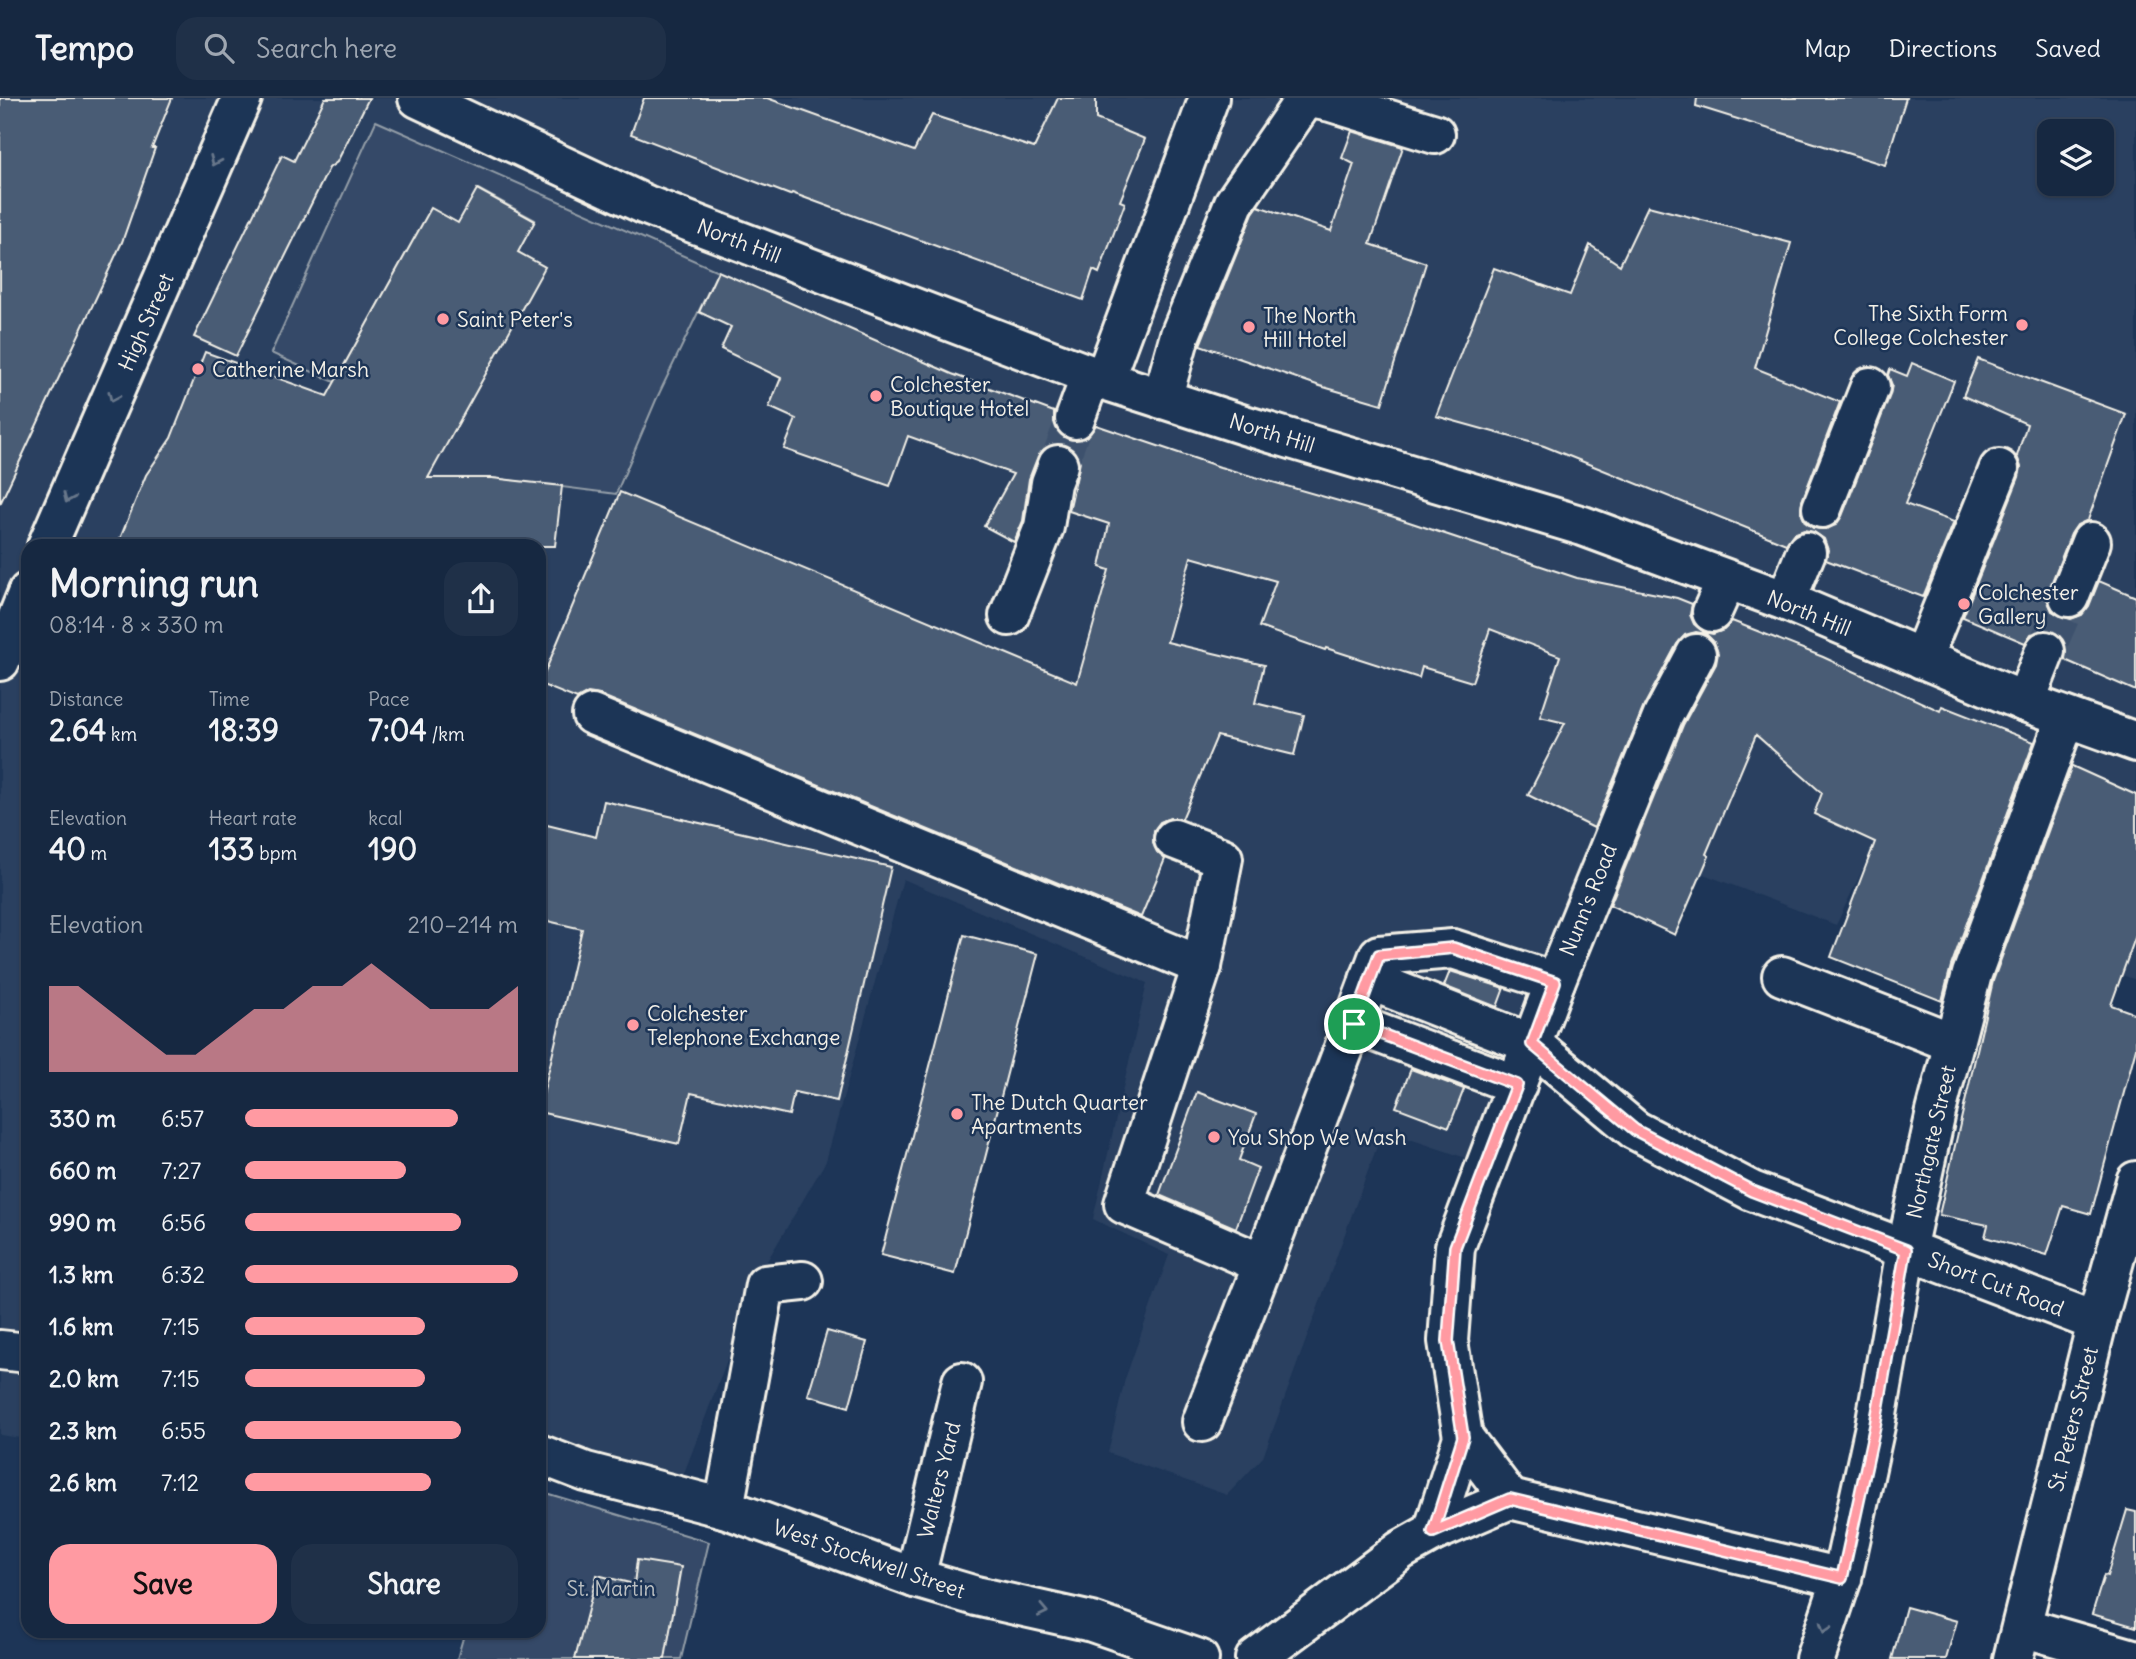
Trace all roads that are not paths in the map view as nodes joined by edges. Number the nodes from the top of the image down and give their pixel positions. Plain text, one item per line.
1 (242, 98) edge
2 (418, 98) edge
3 (1209, 98) edge
4 (1308, 98) edge
5 (463, 108) edge
6 (1435, 134) dead end
7 (1098, 377) junction
8 (1870, 387) dead end
9 (1162, 399) junction
10 (1075, 419) tunnel mouth
11 (1058, 465) tunnel mouth
12 (1999, 469) dead end
13 (1822, 508) dead end
14 (50, 539) edge
15 (2091, 542) dead end
16 (1806, 552) dead end
17 (2069, 597) tunnel mouth
18 (1786, 601) junction
19 (21, 609) edge
20 (1009, 616) dead end
21 (2045, 651) tunnel mouth
22 (1696, 654) dead end
23 (1922, 659) junction
24 (0, 661) edge
25 (2025, 702) junction
26 (592, 715) dead end
27 (2066, 718) junction
28 (2136, 742) edge
29 (1174, 839) dead end
30 (1202, 966) junction
31 (1782, 976) dead end
32 (1555, 982) junction
33 (1366, 991) junction
34 (1954, 1043) junction
35 (1529, 1053) junction
36 (2136, 1181) edge
37 (1906, 1250) junction
38 (1263, 1264) junction
39 (803, 1281) dead end
40 (2097, 1322) junction
41 (0, 1350) edge
42 (21, 1352) edge
43 (962, 1382) dead end
44 (1202, 1422) dead end
45 (1463, 1437) junction
46 (546, 1457) edge
47 (1510, 1499) junction
48 (724, 1507) junction
49 (1433, 1532) junction
50 (915, 1578) junction
51 (1842, 1578) junction
52 (2018, 1643) edge
53 (1199, 1659) edge
54 (1255, 1659) edge
55 (1815, 1659) edge
56 (2133, 1659) edge

1 -> 14 street, High Street
2 - 5 street, North Hill
3 - 7 street
4 - 6 street
4 - 9 street
5 - 7 street, North Hill
7 - 9 street, North Hill
7 - 10 street
8 - 13 street
9 - 18 street, North Hill
11 - 20 street
12 - 23 street
15 - 17 street
16 - 18 street
18 - 23 street, North Hill
19 - 24 street
21 - 25 street
22 - 32 street, Nunn's Road
23 - 25 street, North Hill
25 - 27 street, North Hill
26 - 30 street
27 - 28 street, North Hill
27 - 34 street, Northgate Street
29 - 30 street
30 - 38 street
31 - 34 street
32 - 33 street
32 - 35 street, Nunn's Road
33 - 35 street, Short Cut Road
33 - 38 street
34 - 37 street, Northgate Street
35 - 37 street, Short Cut Road
35 - 45 street, Nunn's Road
36 - 40 street, St. Peters Street
37 - 40 street, Short Cut Road
37 - 51 street, Northgate Street
38 - 44 street
39 - 48 street
40 - 52 street, St. Peters Street
41 - 42 street
43 - 50 street, Walters Yard
45 - 47 street
45 - 49 street
46 - 48 street, West Stockwell Street
47 - 49 street
47 - 51 street
48 - 50 street, West Stockwell Street
49 - 54 street
50 -> 53 street, West Stockwell Street
51 -> 55 street, Northgate Street
52 - 56 street

